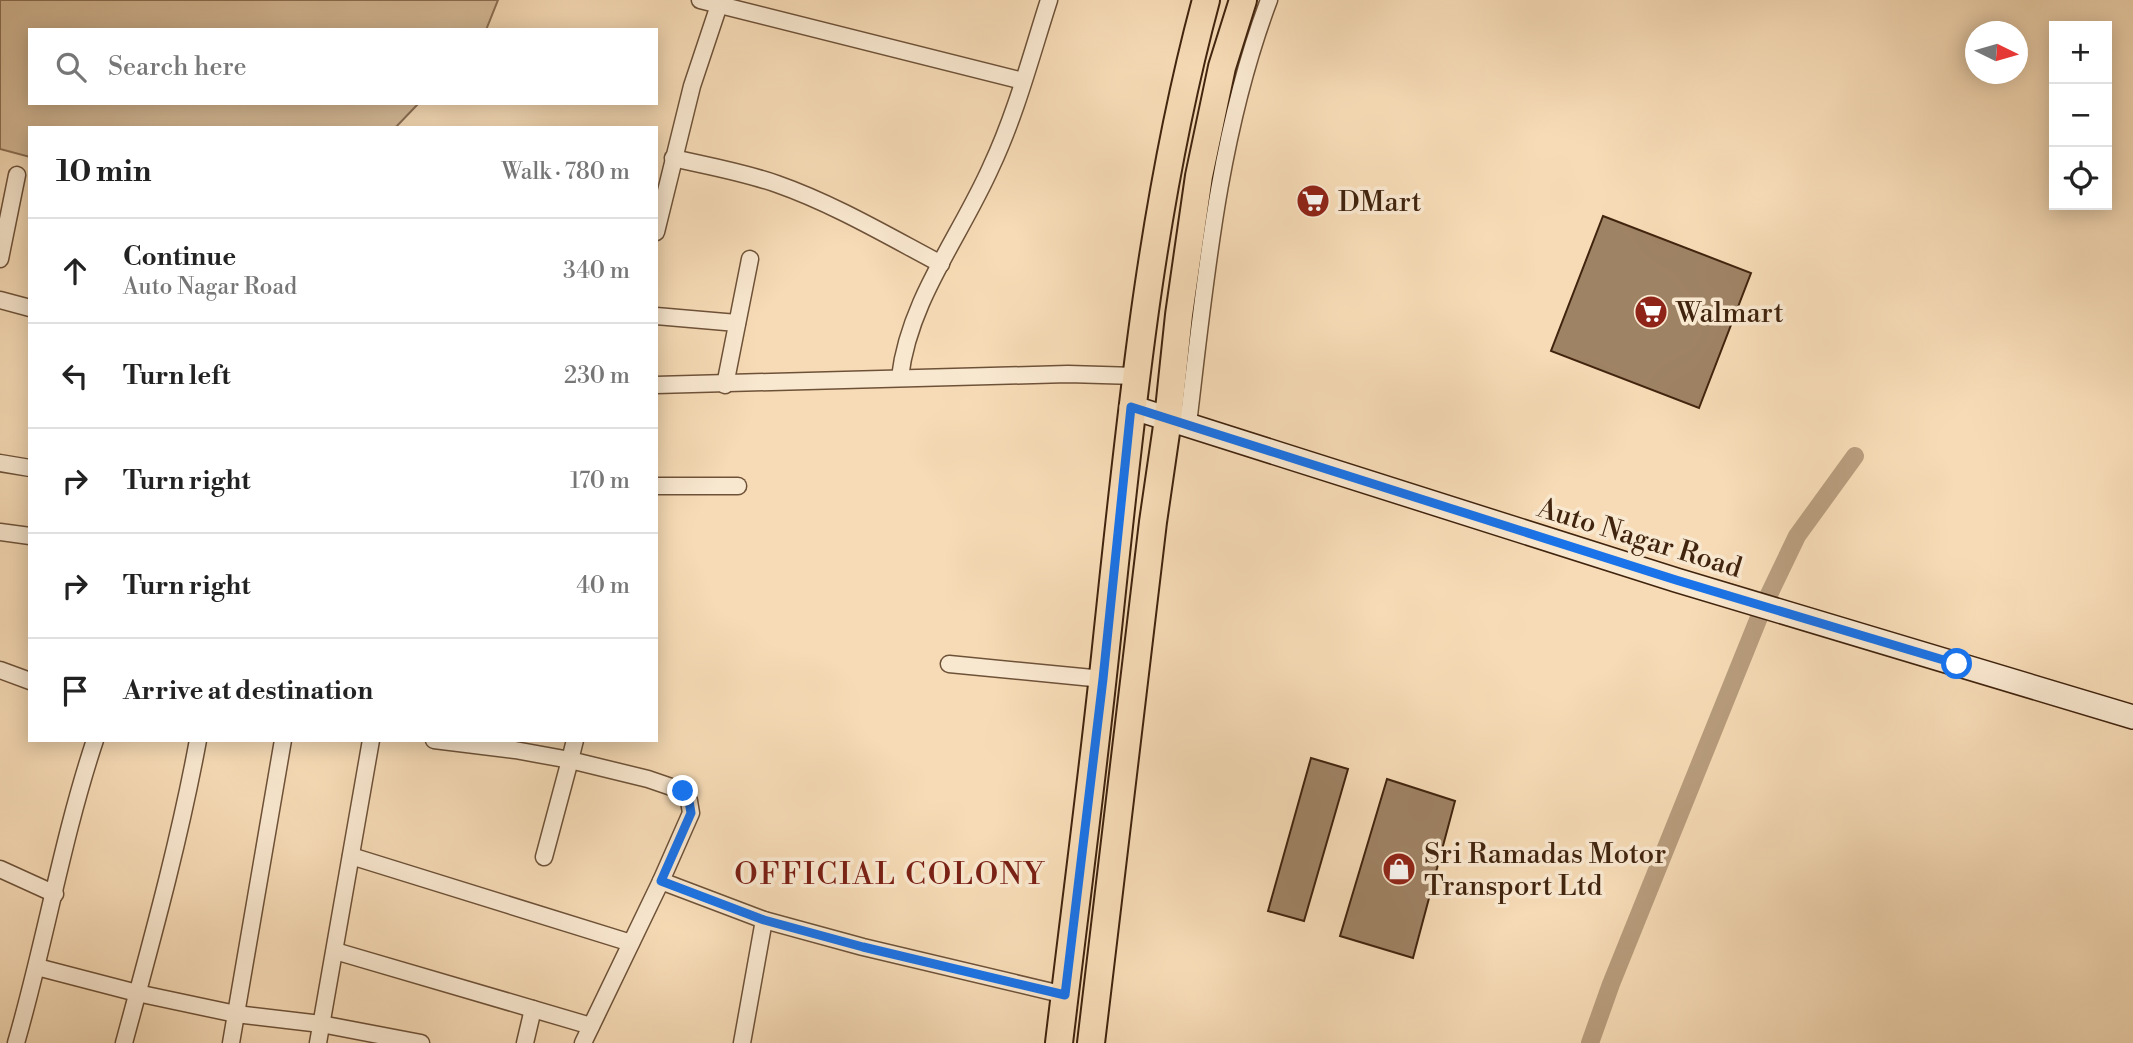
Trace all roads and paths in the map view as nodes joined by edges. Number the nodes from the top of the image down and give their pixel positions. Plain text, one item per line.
1 (1049, 0) edge
2 (1206, 0) edge
3 (1243, 0) edge
4 (1269, 0) edge
5 (707, 2) edge
6 (1023, 81) junction
7 (673, 158) junction
8 (18, 175) dead end
9 (659, 204) edge
10 (750, 259) dead end
11 (0, 260) edge
12 (941, 264) junction
13 (0, 300) edge
14 (28, 307) edge
15 (658, 316) edge
16 (737, 323) junction
17 (1136, 376) junction
18 (900, 377) junction
19 (658, 385) edge
20 (725, 385) junction
21 (1131, 407) junction
22 (1178, 422) junction
23 (0, 463) edge
24 (28, 468) edge
25 (658, 486) edge
26 (738, 486) dead end
27 (0, 532) edge
28 (28, 536) edge
29 (949, 664) dead end
30 (0, 670) edge
31 (1103, 679) junction
32 (28, 680) edge
33 (2133, 717) edge
34 (94, 742) edge
35 (198, 742) edge
36 (283, 742) edge
37 (371, 742) edge
38 (467, 742) edge
39 (574, 742) edge
40 (516, 745) edge
41 (570, 760) junction
42 (351, 856) junction
43 (544, 857) dead end
44 (0, 869) edge
45 (661, 881) junction
46 (55, 894) junction
47 (764, 920) junction
48 (631, 943) junction
49 (335, 951) junction
50 (37, 967) junction
51 (137, 993) junction
52 (1065, 995) junction
53 (533, 1009) junction
54 (236, 1014) junction
55 (321, 1024) junction
56 (591, 1026) junction
57 (16, 1043) edge
58 (124, 1043) edge
59 (231, 1043) edge
60 (318, 1043) edge
61 (421, 1043) edge
62 (525, 1043) edge
63 (583, 1043) edge
64 (741, 1043) edge
65 (1059, 1043) edge
66 (1091, 1043) edge

1 - 6 street
2 - 17 main road
3 - 22 main road
4 - 22 street
5 - 6 street
5 - 7 street
6 - 12 street
7 - 9 street
7 - 12 street
8 - 11 street
10 - 16 street
12 - 18 street
13 - 14 street
15 - 16 street
16 - 20 street
17 - 18 street
17 - 21 main road
18 - 20 street
19 - 20 street
21 - 22 street, Auto Nagar Road
21 - 31 main road
22 - 33 street, Auto Nagar Road
22 - 66 main road
23 - 24 street
25 - 26 street
27 - 28 street
29 - 31 street
30 - 32 street
31 - 52 main road
34 - 46 street
35 - 51 street
36 - 54 street
37 - 42 street
38 - 40 street
39 - 41 street
40 - 41 street
41 - 43 street
41 - 45 street
42 - 48 street
42 - 49 street
44 - 46 street
45 - 47 street
45 - 48 street
46 - 50 street
47 - 52 street
47 - 64 street
48 - 56 street
49 - 53 street
49 - 55 street
50 - 51 street
50 - 57 street
51 - 54 street
51 - 58 street
52 - 65 main road
53 - 56 street
53 - 62 street
54 - 55 street
54 - 59 street
55 - 60 street
55 - 61 street
56 - 63 street

